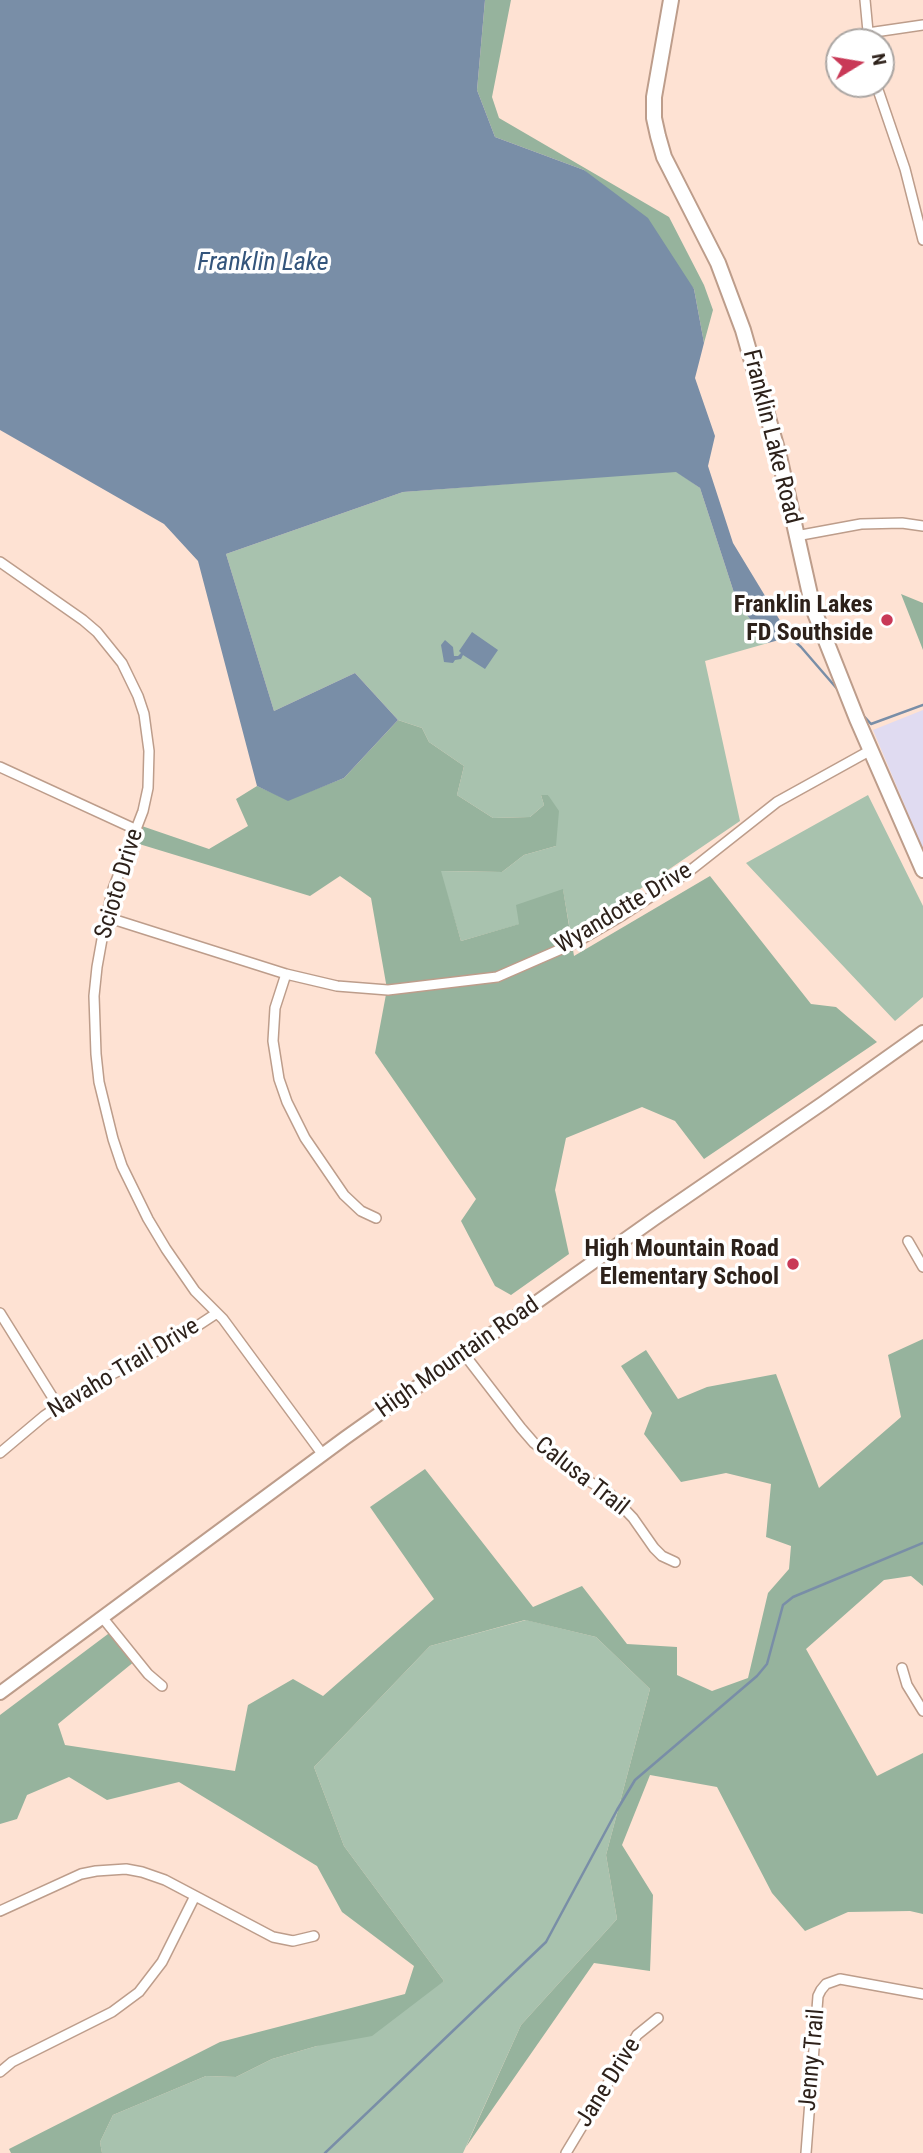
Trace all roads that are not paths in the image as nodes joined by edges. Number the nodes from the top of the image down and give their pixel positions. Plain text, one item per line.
1 (671, 0) edge
2 (865, 0) edge
3 (923, 24) edge
4 (868, 28) edge
5 (895, 31) edge
6 (881, 98) edge
7 (919, 203) edge
8 (923, 240) edge
9 (923, 526) edge
10 (796, 536) junction
11 (0, 562) edge
12 (871, 750) junction
13 (0, 767) edge
14 (136, 830) junction
15 (923, 870) edge
16 (106, 917) junction
17 (286, 974) junction
18 (923, 1032) edge
19 (376, 1218) dead end
20 (908, 1241) dead end
21 (923, 1267) edge
22 (0, 1313) edge
23 (217, 1313) junction
24 (464, 1354) junction
25 (58, 1406) junction
26 (0, 1453) edge
27 (323, 1455) junction
28 (675, 1562) dead end
29 (102, 1617) junction
30 (902, 1668) dead end
31 (162, 1686) dead end
32 (0, 1693) edge
33 (923, 1711) edge
34 (195, 1896) junction
35 (0, 1911) edge
36 (314, 1936) dead end
37 (923, 1994) edge
38 (658, 2018) dead end
39 (0, 2072) edge
40 (566, 2153) edge
41 (806, 2153) edge

1 - 10 main road, Franklin Lake Road
2 - 4 street
3 - 5 street
6 - 7 street
7 - 8 street
9 - 10 street
10 - 12 main road, Franklin Lake Road
11 - 14 street, Scioto Drive
12 - 15 main road, Franklin Lake Road
12 - 17 street, Wyandotte Drive
13 - 14 street
14 - 16 street, Scioto Drive
16 - 17 street, Wyandotte Drive
16 - 23 street, Scioto Drive
17 - 19 street
18 - 24 main road, High Mountain Road
20 - 21 street
22 - 25 street
23 - 25 street, Navaho Trail Drive
23 - 27 street, Scioto Drive
24 - 27 main road, High Mountain Road
24 - 28 street, Calusa Trail
25 - 26 street, Navaho Trail Drive
27 - 29 main road, High Mountain Road
29 - 31 street
29 - 32 main road, High Mountain Road
30 - 33 street
34 - 35 street
34 - 36 street
34 - 39 street
37 - 41 street, Jenny Trail
38 - 40 street, Jane Drive

